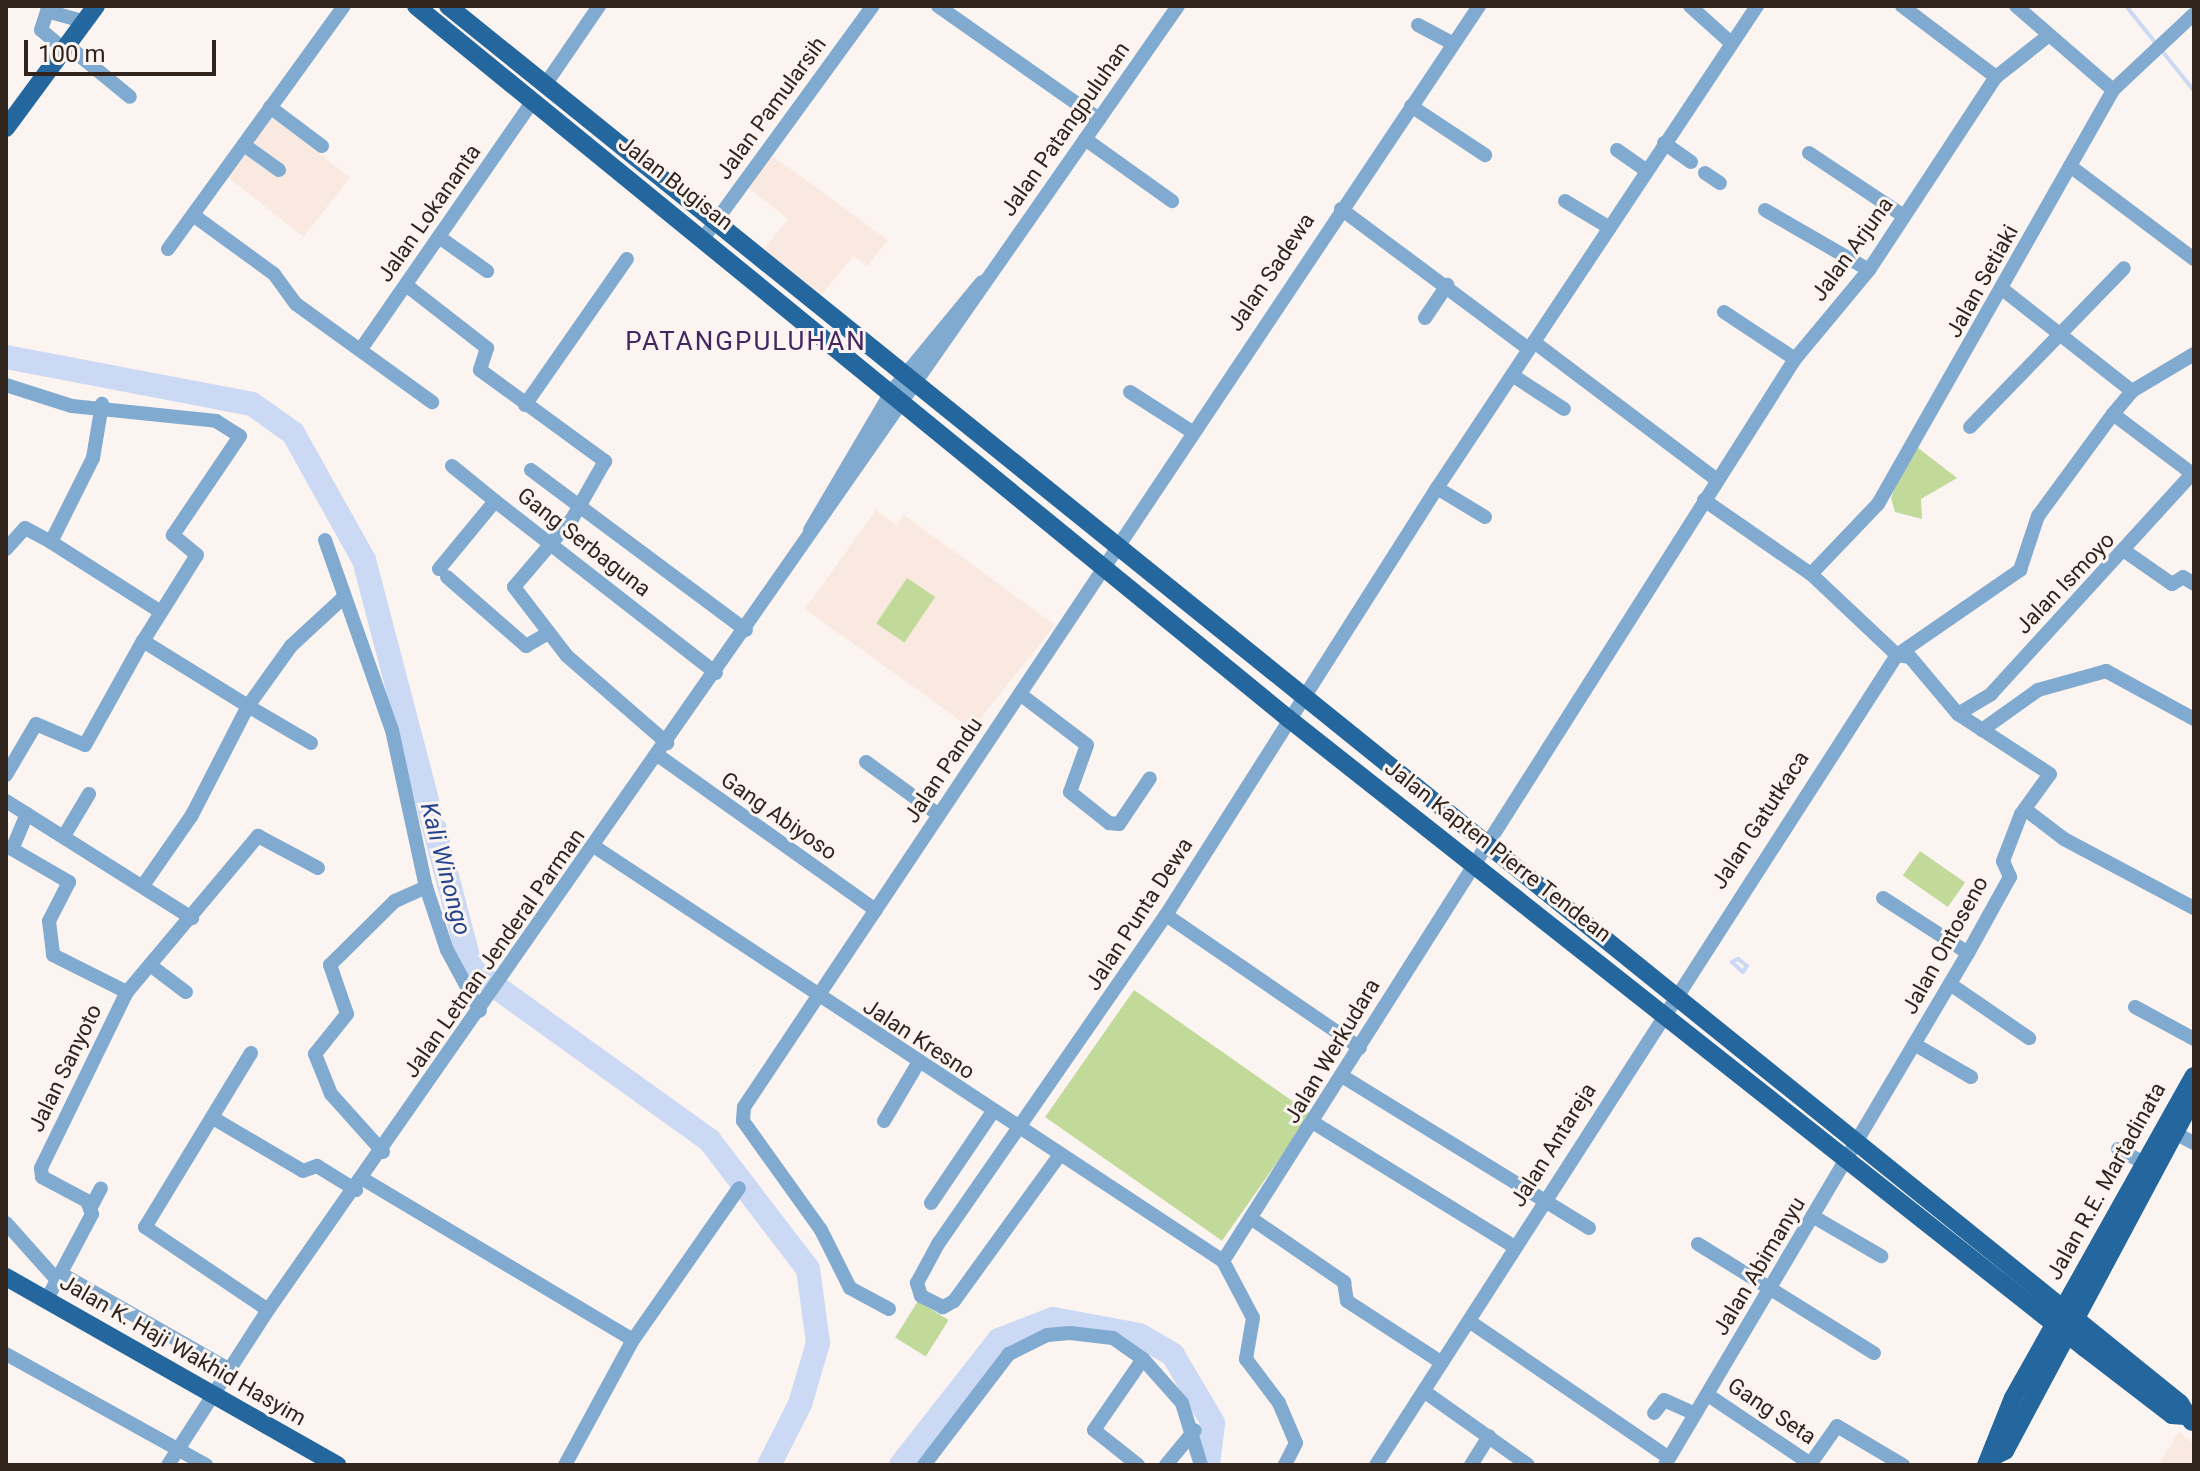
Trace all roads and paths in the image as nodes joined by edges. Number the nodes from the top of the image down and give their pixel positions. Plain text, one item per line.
1 (96, 6) edge
2 (344, 6) edge
3 (416, 6) edge
4 (448, 6) edge
5 (599, 6) edge
6 (873, 6) edge
7 (938, 6) edge
8 (1178, 6) edge
9 (1479, 6) edge
10 (1690, 6) edge
11 (1757, 6) edge
12 (1902, 6) edge
13 (2016, 6) edge
14 (43, 8) edge
15 (2194, 14) edge
16 (85, 22) junction
17 (1418, 25) dead end
18 (2048, 36) junction
19 (1730, 42) junction
20 (1453, 44) junction
21 (66, 48) junction
22 (1996, 77) junction
23 (545, 85) junction
24 (2113, 90) junction
25 (130, 97) dead end
26 (533, 101) junction
27 (1411, 106) junction
28 (270, 107) junction
29 (1099, 119) junction
30 (6, 128) edge
31 (1085, 139) junction
32 (1664, 143) junction
33 (244, 145) junction
34 (322, 146) dead end
35 (1617, 150) dead end
36 (1809, 153) dead end
37 (1485, 155) dead end
38 (1691, 162) dead end
39 (2070, 166) junction
40 (279, 170) dead end
41 (1646, 170) junction
42 (1705, 173) dead end
43 (1720, 183) dead end
44 (1172, 201) dead end
45 (1565, 201) dead end
46 (1341, 209) junction
47 (1765, 210) dead end
48 (193, 215) junction
49 (1904, 216) junction
50 (1610, 228) junction
51 (710, 229) junction
52 (439, 237) junction
53 (168, 249) dead end
54 (627, 259) dead end
55 (2194, 259) edge
56 (2124, 268) dead end
57 (1869, 270) junction
58 (487, 271) dead end
59 (406, 285) junction
60 (1447, 285) junction
61 (2001, 288) junction
62 (1724, 312) dead end
63 (1425, 318) dead end
64 (2062, 333) junction
65 (1532, 346) junction
66 (361, 349) junction
67 (2194, 354) edge
68 (1795, 359) junction
69 (1512, 375) junction
70 (910, 379) junction
71 (6, 385) edge
72 (2132, 391) junction
73 (1130, 392) dead end
74 (898, 396) junction
75 (432, 402) dead end
76 (102, 404) junction
77 (525, 405) junction
78 (1564, 409) dead end
79 (2113, 414) junction
80 (1970, 427) dead end
81 (1191, 431) junction
82 (452, 466) dead end
83 (531, 470) dead end
84 (2193, 474) edge
85 (1717, 480) junction
86 (1437, 488) junction
87 (1704, 500) junction
88 (495, 501) junction
89 (581, 507) junction
90 (1485, 517) dead end
91 (325, 540) dead end
92 (51, 542) junction
93 (551, 545) junction
94 (1116, 546) junction
95 (6, 549) edge
96 (2126, 552) junction
97 (1102, 565) junction
98 (1811, 574) junction
99 (2194, 584) edge
100 (342, 599) junction
101 (161, 612) junction
102 (746, 630) junction
103 (547, 634) junction
104 (143, 641) junction
105 (1897, 655) junction
106 (716, 673) junction
107 (1020, 694) junction
108 (1303, 699) junction
109 (248, 706) junction
110 (1958, 714) junction
111 (1289, 719) junction
112 (2194, 719) edge
113 (1982, 730) junction
114 (311, 743) dead end
115 (663, 750) junction
116 (866, 762) dead end
117 (6, 775) edge
118 (1150, 778) dead end
119 (89, 794) dead end
120 (6, 801) edge
121 (2026, 810) junction
122 (27, 814) junction
123 (939, 815) junction
124 (64, 836) junction
125 (595, 847) junction
126 (10, 854) edge
127 (1481, 855) junction
128 (318, 868) dead end
129 (144, 884) junction
130 (426, 887) junction
131 (1883, 898) dead end
132 (2194, 908) edge
133 (876, 910) junction
134 (1166, 915) junction
135 (192, 918) junction
136 (1968, 953) junction
137 (154, 968) junction
138 (1950, 984) junction
139 (127, 992) junction
140 (186, 992) dead end
141 (817, 998) junction
142 (1668, 1005) junction
143 (2135, 1007) dead end
144 (482, 1009) junction
145 (2029, 1038) dead end
146 (2194, 1039) edge
147 (1914, 1044) junction
148 (1360, 1048) junction
149 (251, 1053) dead end
150 (917, 1065) junction
151 (1342, 1076) junction
152 (2194, 1076) edge
153 (1971, 1077) dead end
154 (2194, 1098) edge
155 (992, 1113) junction
156 (213, 1118) junction
157 (884, 1121) dead end
158 (1314, 1123) junction
159 (1022, 1132) junction
160 (2175, 1133) junction
161 (2194, 1143) edge
162 (2118, 1149) dead end
163 (383, 1152) junction
164 (1851, 1152) junction
165 (1059, 1156) junction
166 (2144, 1163) junction
167 (360, 1184) junction
168 (101, 1188) dead end
169 (739, 1188) dead end
170 (931, 1203) dead end
171 (1542, 1205) junction
172 (91, 1207) junction
173 (1814, 1217) junction
174 (1252, 1219) junction
175 (6, 1223) edge
176 (1589, 1228) dead end
177 (1698, 1244) dead end
178 (1515, 1247) junction
179 (1881, 1256) dead end
180 (1223, 1261) junction
181 (58, 1276) junction
182 (6, 1277) edge
183 (2088, 1278) junction
184 (1772, 1289) junction
185 (2031, 1297) junction
186 (47, 1299) junction
187 (889, 1309) dead end
188 (268, 1310) junction
189 (1469, 1321) junction
190 (2064, 1322) junction
191 (633, 1340) junction
192 (2092, 1344) junction
193 (2049, 1349) junction
194 (1874, 1353) dead end
195 (6, 1354) edge
196 (1143, 1359) junction
197 (1442, 1363) junction
198 (228, 1369) junction
199 (1425, 1392) junction
200 (211, 1394) junction
201 (1708, 1395) junction
202 (1654, 1413) dead end
203 (1695, 1414) junction
204 (2191, 1415) edge
205 (1195, 1430) junction
206 (1489, 1436) junction
207 (177, 1449) junction
208 (1667, 1462) edge
209 (1987, 1462) edge
210 (1812, 1464) edge
211 (168, 1465) edge
212 (206, 1465) edge
213 (337, 1465) edge
214 (565, 1465) edge
215 (924, 1465) edge
216 (1138, 1465) edge
217 (1166, 1465) edge
218 (1201, 1465) edge
219 (1285, 1465) edge
220 (1376, 1465) edge
221 (1471, 1465) edge
222 (1528, 1465) edge
223 (1903, 1465) edge

1 - 16 main road
2 - 28 street
3 - 26 main road, Jalan Bugisan
4 - 23 main road, Jalan Bugisan
5 - 23 street
6 - 51 street, Jalan Pamularsih
7 - 29 street
8 - 29 street, Jalan Patangpuluhan
9 - 20 street, Jalan Sadewa
10 - 19 street
11 - 19 street, Jalan Punta Dewa
12 - 22 street
13 - 18 street
14 - 16 street
14 - 21 street
15 - 24 street, Jalan Setiaki
16 - 21 main road
17 - 20 street
18 - 22 street, Jalan Arjuna
18 - 24 street
19 - 32 street, Jalan Punta Dewa
20 - 27 street, Jalan Sadewa
21 - 25 street
21 - 30 main road
22 - 49 street, Jalan Arjuna
23 - 26 main road
23 - 51 main road, Jalan Bugisan
24 - 39 street, Jalan Setiaki
26 - 51 main road, Jalan Bugisan
26 - 52 street, Jalan Lokananta
27 - 37 street
27 - 46 street, Jalan Sadewa
28 - 33 street
28 - 34 street
29 - 31 street, Jalan Patangpuluhan
31 - 44 street
31 - 70 street, Jalan Patangpuluhan
32 - 38 street
32 - 41 street, Jalan Punta Dewa
33 - 40 street
33 - 48 street
35 - 41 street
36 - 49 street
39 - 55 street
39 - 61 street, Jalan Setiaki
41 - 50 street, Jalan Punta Dewa
42 - 43 street
45 - 50 street
46 - 60 street
46 - 81 street, Jalan Sadewa
47 - 57 street
48 - 53 street
48 - 66 street
49 - 57 street, Jalan Arjuna
50 - 65 street, Jalan Punta Dewa
51 - 70 main road, Jalan Bugisan
51 - 74 main road, Jalan Bugisan
52 - 58 street
52 - 59 street, Jalan Lokananta
54 - 77 street
56 - 64 street
57 - 68 street, Jalan Arjuna
59 - 66 street, Jalan Lokananta
59 - 77 street
60 - 63 street
60 - 65 street
61 - 64 street
61 - 98 street, Jalan Setiaki
62 - 68 street
64 - 72 street
64 - 80 street
65 - 69 street, Jalan Punta Dewa
65 - 85 street
66 - 75 street
67 - 72 street
68 - 85 street, Jalan Arjuna
69 - 78 street
69 - 86 street, Jalan Punta Dewa
70 - 74 street, Jalan Letnan Jenderal Parman
70 - 94 main road, Jalan Kapten Pierre Tendean
71 - 76 street
72 - 79 street
73 - 81 street
74 - 97 main road, Jalan Kapten Pierre Tendean
74 - 102 street, Jalan Letnan Jenderal Parman
76 - 92 street
76 - 101 street
77 - 89 street
79 - 84 street
79 - 105 street
81 - 94 street, Jalan Sadewa
82 - 88 street
83 - 89 street
84 - 96 street, Jalan Ismoyo
85 - 87 street, Jalan Arjuna
86 - 90 street
86 - 108 street, Jalan Punta Dewa
87 - 98 street
87 - 127 street, Jalan Arjuna
88 - 93 street, Gang Serbaguna
88 - 103 street, Gang Serbaguna
89 - 93 street
89 - 102 street
91 - 100 street
92 - 95 street
92 - 101 street
93 - 103 street, Gang Abiyoso
93 - 106 street, Gang Serbaguna
94 - 97 street, Jalan Sadewa
94 - 108 main road, Jalan Kapten Pierre Tendean
96 - 99 street
96 - 110 street, Jalan Ismoyo
97 - 107 street, Jalan Pandu
97 - 111 main road, Jalan Kapten Pierre Tendean
98 - 105 street
100 - 109 street
100 - 130 street
101 - 104 street
102 - 106 street, Jalan Letnan Jenderal Parman
103 - 115 street, Gang Abiyoso
104 - 109 street
104 - 117 street
105 - 110 street, Jalan Ontoseno
105 - 142 street, Jalan Gatutkaca
106 - 115 street, Jalan Letnan Jenderal Parman
107 - 118 street
107 - 123 street, Jalan Pandu
108 - 111 street, Jalan Punta Dewa
108 - 127 main road, Jalan Kapten Pierre Tendean
109 - 114 street
109 - 129 street
110 - 113 street, Jalan Ontoseno
111 - 127 main road, Jalan Kapten Pierre Tendean
111 - 134 street, Jalan Punta Dewa
112 - 113 street
113 - 121 street, Jalan Ontoseno
115 - 125 street, Jalan Letnan Jenderal Parman
115 - 133 street, Gang Abiyoso
116 - 123 street
119 - 124 street
120 - 122 street
121 - 132 street
121 - 136 street, Jalan Ontoseno
122 - 124 street
122 - 126 street
123 - 133 street, Jalan Pandu
124 - 129 street
125 - 141 street, Jalan Kresno
125 - 144 street, Jalan Letnan Jenderal Parman
126 - 139 street
127 - 142 main road, Jalan Kapten Pierre Tendean
127 - 148 street, Jalan Werkudara
128 - 135 street, Jalan Sanyoto
129 - 135 street
130 - 144 street
130 - 163 street
131 - 136 street
133 - 141 street, Jalan Pandu
134 - 148 street
134 - 159 street, Jalan Punta Dewa
135 - 137 street, Jalan Sanyoto
136 - 138 street, Jalan Ontoseno
137 - 139 street, Jalan Sanyoto
137 - 140 street
138 - 145 street
138 - 147 street, Jalan Ontoseno
139 - 172 street, Jalan Sanyoto
141 - 150 street, Jalan Kresno
141 - 187 street, Jalan Pandu
142 - 164 main road, Jalan Kapten Pierre Tendean
142 - 171 street, Jalan Antareja
143 - 146 street
144 - 163 street, Jalan Letnan Jenderal Parman
147 - 153 street
147 - 164 street, Jalan Ontoseno
148 - 151 street, Jalan Werkudara
149 - 156 street
150 - 155 street, Jalan Kresno
150 - 157 street
151 - 158 street, Jalan Werkudara
151 - 171 street
152 - 166 main road, Jalan R.E. Martadinata
154 - 160 main road, Jalan R.E. Martadinata
155 - 159 street, Jalan Kresno
155 - 170 street
156 - 167 street
156 - 188 street
158 - 174 street, Jalan Werkudara
158 - 178 street
159 - 165 street, Jalan Kresno
159 - 165 street, Jalan Punta Dewa
160 - 161 street
160 - 183 main road, Jalan R.E. Martadinata
162 - 166 street
163 - 167 street, Jalan Letnan Jenderal Parman
164 - 173 street, Jalan Abimanyu
164 - 185 main road, Jalan Kapten Pierre Tendean
165 - 180 street, Jalan Kresno
166 - 183 main road, Jalan R.E. Martadinata
167 - 188 street, Jalan Letnan Jenderal Parman
167 - 191 street
168 - 172 street
169 - 191 street
171 - 176 street
171 - 178 street, Jalan Antareja
172 - 181 street
173 - 179 street
173 - 184 street, Jalan Abimanyu
174 - 180 street, Jalan Werkudara
174 - 197 street
175 - 181 street
177 - 184 street
178 - 189 street, Jalan Antareja
180 - 219 street
181 - 186 street
181 - 198 street
182 - 186 main road, Jalan K. Haji Wakhid Hasyim
183 - 185 main road
183 - 190 main road, Jalan R.E. Martadinata
183 - 192 main road
184 - 194 street
184 - 201 street, Jalan Abimanyu
185 - 190 main road, Jalan Kapten Pierre Tendean
185 - 193 main road
186 - 200 main road, Jalan K. Haji Wakhid Hasyim
188 - 198 street, Jalan Letnan Jenderal Parman
189 - 197 street, Jalan Antareja
189 - 208 street
190 - 192 main road, Jalan Kapten Pierre Tendean
190 - 193 main road, Jalan R.E. Martadinata
191 - 214 street
192 - 193 main road
192 - 204 main road, Jalan Kapten Pierre Tendean
193 - 209 main road, Jalan R.E. Martadinata
195 - 207 street
196 - 205 street
196 - 215 street
196 - 216 street
197 - 199 street, Jalan Antareja
198 - 200 street, Jalan Letnan Jenderal Parman
199 - 206 street
199 - 220 street, Jalan Antareja
200 - 207 street, Jalan Letnan Jenderal Parman
200 - 213 main road, Jalan K. Haji Wakhid Hasyim
201 - 203 street, Jalan Abimanyu
201 - 210 street, Gang Seta
202 - 203 street
203 - 208 street, Jalan Abimanyu
205 - 217 street
205 - 218 street
206 - 221 street
206 - 222 street
207 - 211 street, Jalan Letnan Jenderal Parman
207 - 212 street
210 - 223 street

